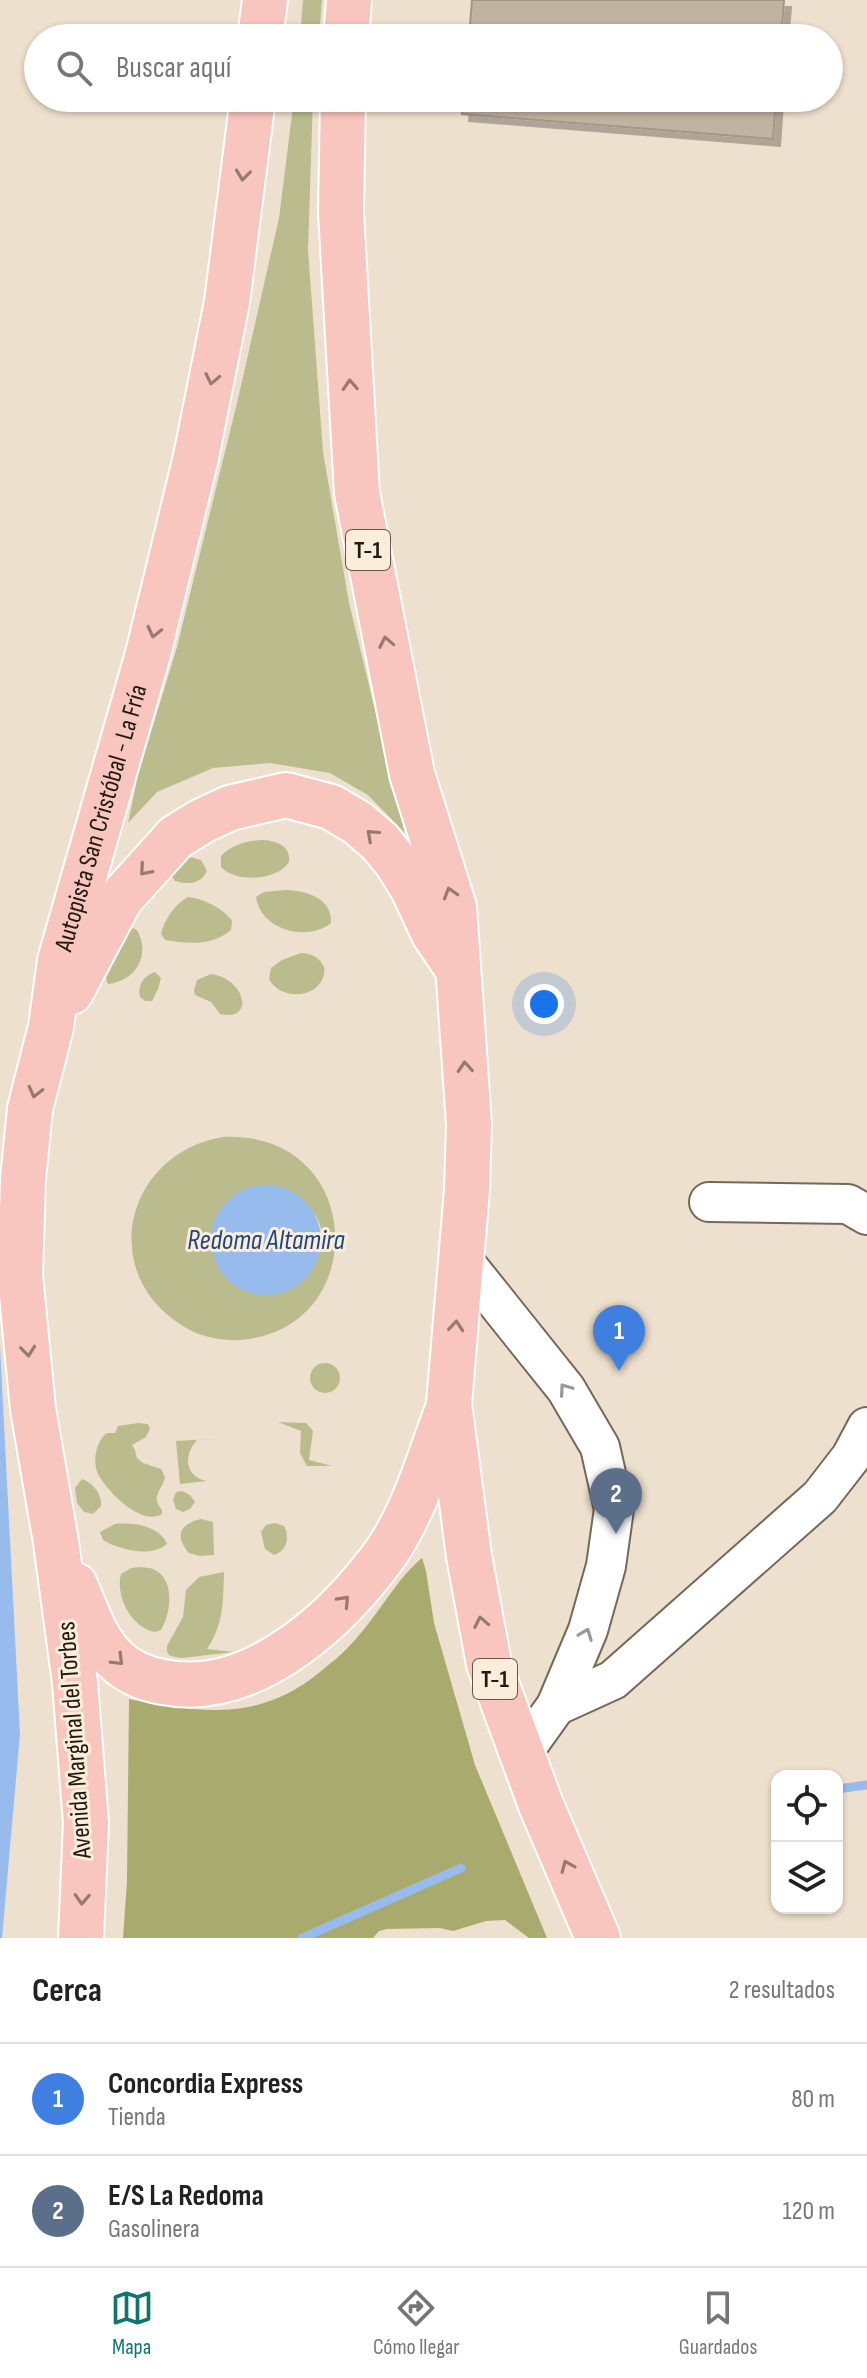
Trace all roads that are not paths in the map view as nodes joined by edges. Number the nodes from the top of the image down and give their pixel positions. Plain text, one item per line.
1 (265, 0) edge
2 (349, 0) edge
3 (262, 24) edge
4 (347, 24) edge
5 (251, 112) edge
6 (343, 112) edge
7 (459, 970) junction
8 (51, 1027) junction
9 (709, 1202) dead end
10 (867, 1215) edge
11 (462, 1259) junction
12 (449, 1404) junction
13 (867, 1427) edge
14 (56, 1542) junction
15 (556, 1706) junction
16 (521, 1755) junction
17 (81, 1938) edge
18 (598, 1938) edge

1 - 3 highway
2 - 4 highway
5 -> 8 highway, Autopista San Cristóbal - La Fría
7 -> 6 highway, T-1
7 -> 8 highway
11 -> 7 highway, T-1
8 -> 14 highway, Autopista San Cristóbal - La Fría
9 - 10 lane
12 -> 11 highway, T-1
15 -> 11 lane
14 -> 12 highway
16 -> 12 highway, T-1
13 - 15 lane
14 -> 17 highway, Avenida Marginal del Torbes
15 - 16 lane
18 -> 16 highway, T-1

